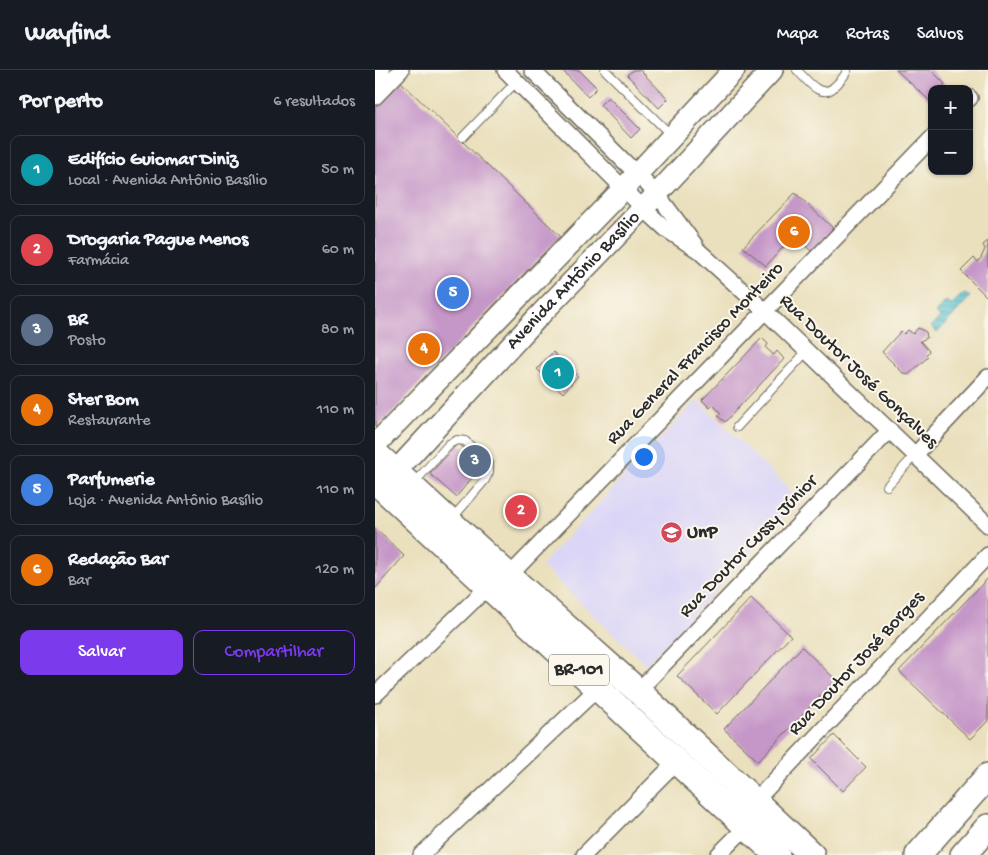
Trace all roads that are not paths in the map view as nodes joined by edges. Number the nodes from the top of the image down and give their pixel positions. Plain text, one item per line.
1 (382, 70) edge
2 (401, 70) edge
3 (505, 70) edge
4 (532, 70) edge
5 (605, 70) edge
6 (734, 70) edge
7 (772, 70) edge
8 (797, 70) edge
9 (847, 70) edge
10 (375, 78) edge
11 (517, 81) junction
12 (375, 97) edge
13 (673, 136) junction
14 (463, 137) dead end
15 (928, 142) edge
16 (631, 181) junction
17 (650, 201) junction
18 (553, 263) junction
19 (766, 312) junction
20 (536, 319) junction
21 (807, 351) junction
22 (988, 377) edge
23 (737, 427) dead end
24 (890, 430) junction
25 (375, 445) edge
26 (375, 453) edge
27 (915, 455) junction
28 (388, 483) edge
29 (887, 486) dead end
30 (450, 521) junction
31 (988, 525) edge
32 (988, 555) edge
33 (499, 581) junction
34 (598, 688) junction
35 (638, 691) junction
36 (375, 695) edge
37 (677, 761) junction
38 (988, 776) edge
39 (756, 800) junction
40 (747, 826) junction
41 (988, 827) edge
42 (988, 834) edge
43 (965, 852) edge
44 (421, 855) edge
45 (584, 855) edge
46 (718, 855) edge
47 (777, 855) edge
48 (813, 855) edge
49 (918, 855) edge

1 - 10 street
2 - 12 street
3 - 11 street, Rua Doutor José Gonçalves
4 - 16 street, Rua Doutor José Gonçalves
5 - 13 lane
6 - 13 main road, Avenida Antônio Basílio
7 - 17 main road, Avenida Antônio Basílio
8 - 9 lane
11 - 14 lane
11 - 16 street, Rua Doutor José Gonçalves
13 - 16 main road, Avenida Antônio Basílio
15 - 19 street, Rua General Francisco Monteiro
16 - 17 street, Rua Doutor José Gonçalves
16 - 18 main road, Avenida Antônio Basílio
17 - 19 street, Rua Doutor José Gonçalves
17 - 20 main road, Avenida Antônio Basílio
18 - 20 main road
18 - 25 main road, Avenida Antônio Basílio
19 - 21 street, Rua Doutor José Gonçalves
19 - 33 street, Rua General Francisco Monteiro
20 - 28 main road, Avenida Antônio Basílio
21 - 23 lane
21 - 24 street, Rua Doutor José Gonçalves
22 - 27 street
24 - 27 street, Rua Doutor José Gonçalves
24 - 35 street, Rua Doutor Cussy Júnior
26 - 28 highway, BR-101
27 - 29 lane
27 - 31 street, Rua Doutor José Gonçalves
28 - 30 highway, BR-101
28 - 30 lane
28 - 33 highway, BR-101
30 - 33 highway, BR-101
32 - 39 street, Rua Doutor José Borges
33 - 34 highway, BR-101
33 - 35 highway, BR-101
33 - 36 street, Rua General Francisco Monteiro
34 - 37 highway, BR-101
34 - 44 street
35 - 39 highway, BR-101
37 - 40 highway, BR-101
37 - 45 street
38 - 49 highway
39 - 48 highway, BR-101
40 - 46 street
40 - 47 highway, BR-101
41 - 43 highway
42 - 43 lane

